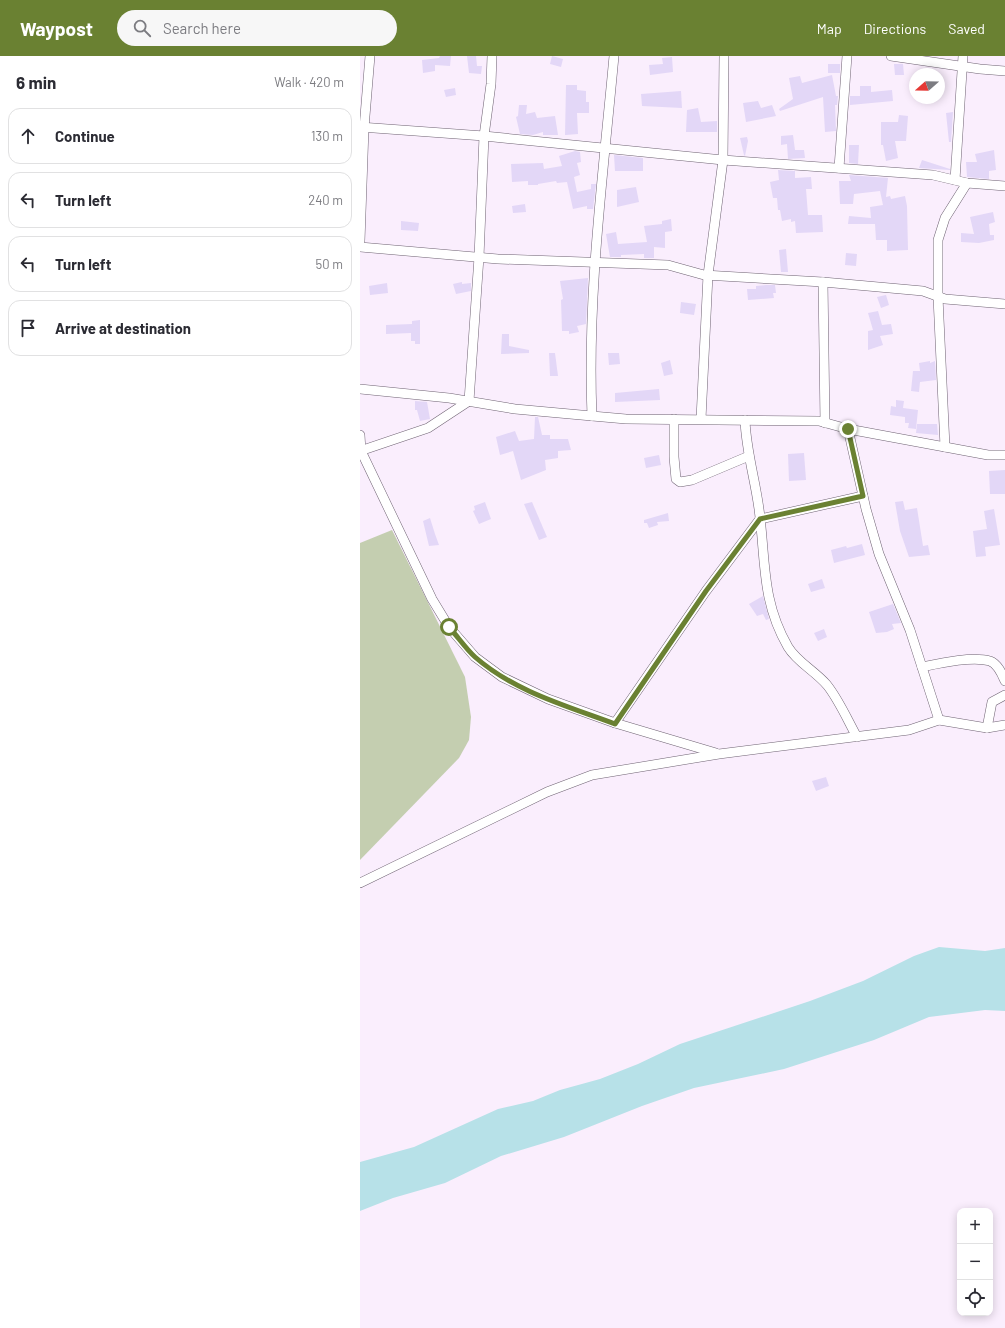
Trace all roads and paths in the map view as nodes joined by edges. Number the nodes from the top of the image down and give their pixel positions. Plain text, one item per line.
1 (370, 56) edge
2 (492, 56) edge
3 (614, 56) edge
4 (724, 56) edge
5 (847, 56) edge
6 (891, 56) edge
7 (963, 56) edge
8 (962, 66) junction
9 (1005, 71) edge
10 (362, 128) edge
11 (484, 136) junction
12 (605, 149) junction
13 (723, 160) junction
14 (839, 168) junction
15 (955, 180) junction
16 (967, 183) junction
17 (1005, 186) edge
18 (360, 241) edge
19 (360, 247) edge
20 (479, 257) junction
21 (595, 263) junction
22 (708, 275) junction
23 (823, 282) junction
24 (938, 297) junction
25 (1005, 304) edge
26 (360, 389) edge
27 (469, 401) junction
28 (592, 416) junction
29 (674, 419) junction
30 (701, 419) junction
31 (745, 420) junction
32 (825, 423) junction
33 (848, 429) junction
34 (360, 435) edge
35 (945, 447) junction
36 (361, 451) edge
37 (1005, 455) edge
38 (749, 456) junction
39 (863, 496) junction
40 (760, 519) junction
41 (922, 667) junction
42 (1005, 681) edge
43 (1005, 695) edge
44 (939, 720) junction
45 (615, 724) junction
46 (1005, 725) edge
47 (987, 728) junction
48 (858, 737) junction
49 (719, 754) junction
50 (360, 882) edge

1 - 10 street
2 - 11 street
3 - 12 street
4 - 13 street
5 - 14 street
6 - 8 street
7 - 8 street
8 - 9 street
8 - 15 street
10 - 11 street
10 - 18 street
11 - 12 street
11 - 20 street
12 - 13 street
12 - 21 street
13 - 14 street
13 - 22 street
14 - 15 street
15 - 16 street
16 - 17 street
16 - 24 street
19 - 20 street
20 - 21 street
20 - 27 street
21 - 22 street
21 - 28 street
22 - 23 street
22 - 30 street
23 - 24 street
23 - 32 street
24 - 25 street
24 - 35 street
26 - 27 street
27 - 28 street
27 - 36 street
28 - 29 street
29 - 30 street
29 - 38 street
30 - 31 street
31 - 32 street
31 - 38 street
32 - 33 street
33 - 35 street
33 - 39 street
34 - 36 street
35 - 37 street
36 - 45 street
38 - 40 street
39 - 40 street
39 - 41 street
40 - 45 street
40 - 48 street
41 - 42 street
41 - 44 street
43 - 47 street
44 - 47 street
44 - 48 street
45 - 49 street
46 - 47 street
48 - 49 street
49 - 50 street

